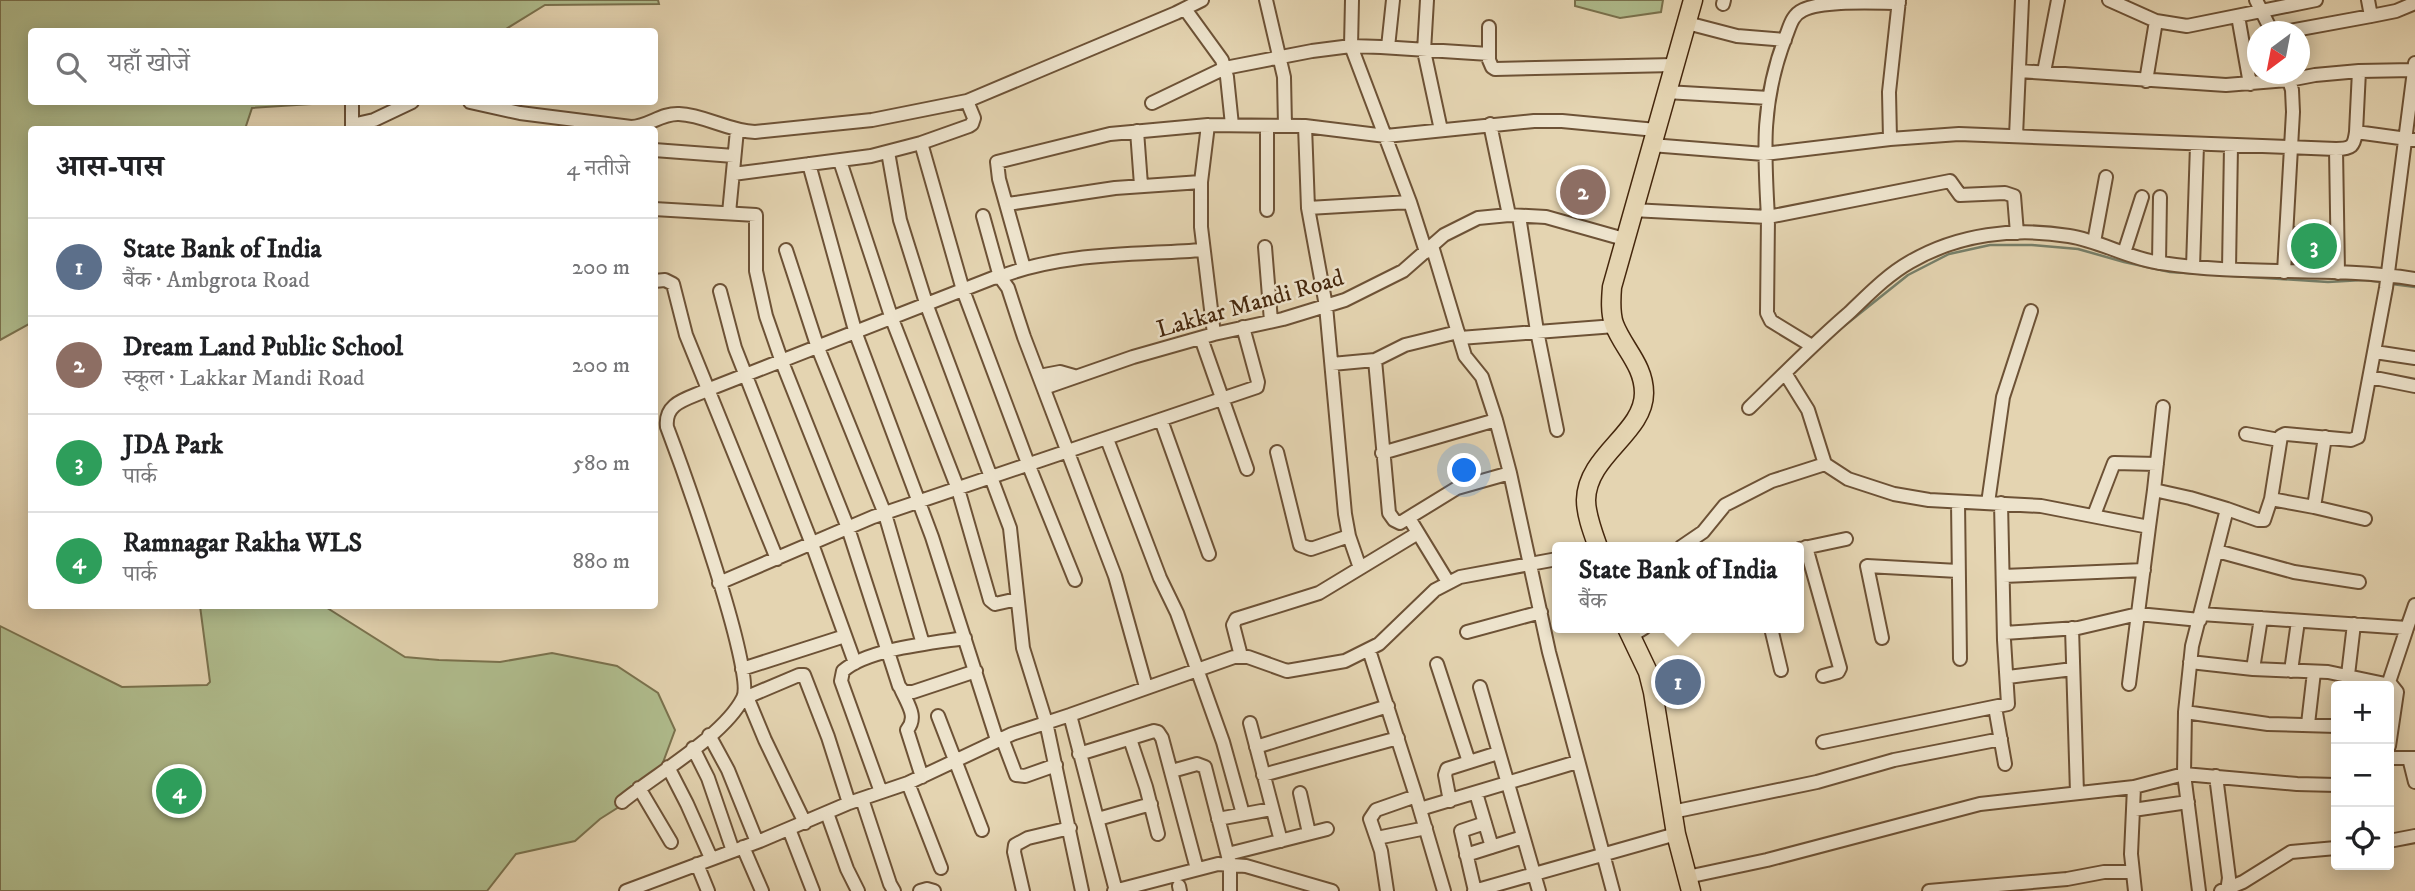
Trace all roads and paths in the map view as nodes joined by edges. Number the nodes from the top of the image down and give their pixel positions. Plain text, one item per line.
1 (1202, 0) edge
2 (1266, 0) edge
3 (1352, 0) edge
4 (1392, 0) edge
5 (1427, 0) edge
6 (1693, 0) edge
7 (2022, 0) edge
8 (2058, 0) edge
9 (2316, 0) edge
10 (2368, 0) edge
11 (1899, 1) edge
12 (2117, 2) edge
13 (2415, 3) edge
14 (2260, 5) edge
15 (1185, 9) junction
16 (2238, 16) junction
17 (2371, 16) junction
18 (2156, 20) junction
19 (2267, 21) edge
20 (1687, 23) junction
21 (1489, 27) dead end
22 (2310, 27) edge
23 (1785, 40) junction
24 (1351, 46) junction
25 (1388, 47) junction
26 (1424, 51) junction
27 (1489, 54) junction
28 (1280, 56) junction
29 (1674, 65) junction
30 (2414, 66) edge
31 (2247, 67) edge
32 (1225, 68) junction
33 (2019, 71) junction
34 (2359, 71) junction
35 (2044, 72) junction
36 (2310, 75) edge
37 (2146, 81) junction
38 (2250, 84) edge
39 (2289, 84) edge
40 (1667, 92) junction
41 (2413, 93) edge
42 (1769, 98) junction
43 (967, 101) junction
44 (1152, 103) dead end
45 (352, 105) edge
46 (406, 105) edge
47 (485, 105) edge
48 (1490, 124) junction
49 (1208, 125) junction
50 (1232, 125) junction
51 (1267, 125) junction
52 (352, 126) edge
53 (355, 126) edge
54 (621, 126) edge
55 (642, 126) edge
56 (1285, 126) junction
57 (1306, 126) junction
58 (737, 130) junction
59 (1441, 130) junction
60 (1137, 131) junction
61 (2356, 132) junction
62 (1386, 136) junction
63 (2016, 136) junction
64 (1653, 137) junction
65 (1890, 139) junction
66 (2411, 139) edge
67 (921, 143) junction
68 (2197, 145) junction
69 (2231, 146) junction
70 (2291, 147) junction
71 (2336, 149) junction
72 (658, 150) edge
73 (888, 152) junction
74 (1764, 154) junction
75 (734, 156) junction
76 (840, 161) junction
77 (809, 164) junction
78 (733, 174) junction
79 (2106, 177) dead end
80 (1201, 182) junction
81 (1142, 185) junction
82 (2142, 197) dead end
83 (2160, 197) dead end
84 (1410, 202) junction
85 (1007, 204) junction
86 (1308, 208) junction
87 (658, 209) edge
88 (1268, 210) dead end
89 (1632, 210) junction
90 (729, 213) junction
91 (983, 216) dead end
92 (1514, 216) junction
93 (1768, 217) junction
94 (2017, 233) junction
95 (1624, 239) junction
96 (2094, 242) junction
97 (1265, 247) dead end
98 (1429, 249) junction
99 (786, 250) dead end
100 (1203, 250) junction
101 (2124, 253) junction
102 (2159, 263) junction
103 (2193, 267) junction
104 (1024, 268) junction
105 (2229, 269) junction
106 (2284, 272) junction
107 (2338, 274) junction
108 (1000, 277) junction
109 (2415, 279) edge
110 (2387, 280) junction
111 (658, 281) edge
112 (962, 290) junction
113 (720, 291) dead end
114 (927, 306) junction
115 (1326, 306) junction
116 (2031, 311) dead end
117 (892, 319) junction
118 (1271, 321) junction
119 (1615, 326) junction
120 (1243, 327) junction
121 (1537, 331) junction
122 (856, 334) junction
123 (1214, 334) junction
124 (1459, 335) junction
125 (1201, 338) junction
126 (1812, 346) junction
127 (818, 348) junction
128 (2375, 352) junction
129 (2415, 358) edge
130 (1375, 360) junction
131 (782, 362) junction
132 (1332, 365) junction
133 (1785, 373) junction
134 (746, 376) junction
135 (2370, 377) junction
136 (1041, 382) junction
137 (2415, 386) edge
138 (707, 390) junction
139 (1221, 398) junction
140 (2163, 407) dead end
141 (1749, 408) dead end
142 (1161, 420) junction
143 (1496, 420) junction
144 (1557, 430) dead end
145 (2246, 434) dead end
146 (2325, 437) junction
147 (1107, 439) junction
148 (2278, 440) junction
149 (1276, 452) dead end
150 (1067, 453) junction
151 (1382, 453) junction
152 (1825, 464) junction
153 (2157, 464) junction
154 (1028, 466) junction
155 (1247, 469) dead end
156 (1510, 473) junction
157 (992, 478) junction
158 (958, 489) junction
159 (2154, 490) junction
160 (2271, 499) junction
161 (919, 502) junction
162 (1958, 502) junction
163 (1994, 503) junction
164 (2314, 507) junction
165 (2227, 509) junction
166 (885, 514) junction
167 (2094, 515) junction
168 (1409, 517) junction
169 (2365, 519) dead end
170 (2149, 527) junction
171 (848, 528) junction
172 (1418, 533) junction
173 (1349, 536) junction
174 (1846, 539) dead end
175 (1597, 542) edge
176 (1688, 542) edge
177 (812, 544) junction
178 (1804, 548) edge
179 (1804, 551) edge
180 (2217, 551) junction
181 (1209, 554) dead end
182 (777, 559) junction
183 (1552, 560) edge
184 (1530, 565) junction
185 (1360, 568) junction
186 (2144, 570) junction
187 (1958, 571) junction
188 (2003, 576) junction
189 (1075, 580) dead end
190 (1448, 582) junction
191 (2358, 582) dead end
192 (719, 583) junction
193 (1017, 600) junction
194 (2415, 606) edge
195 (1541, 612) junction
196 (2138, 614) junction
197 (2200, 617) junction
198 (2262, 618) junction
199 (2298, 621) junction
200 (2354, 624) junction
201 (2072, 628) junction
202 (2407, 628) junction
203 (1467, 632) dead end
204 (1635, 633) edge
205 (1772, 633) edge
206 (2004, 634) junction
207 (845, 636) junction
208 (965, 638) junction
209 (1882, 638) dead end
210 (923, 644) junction
211 (1369, 650) junction
212 (887, 652) junction
213 (1241, 656) junction
214 (1960, 659) dead end
215 (2190, 662) junction
216 (855, 663) junction
217 (1437, 664) dead end
218 (743, 669) junction
219 (2073, 669) junction
220 (2253, 669) junction
221 (1196, 670) junction
222 (1781, 670) dead end
223 (976, 671) junction
224 (2291, 671) junction
225 (2314, 671) junction
226 (1823, 676) dead end
227 (2008, 677) junction
228 (2351, 679) edge
229 (2391, 681) edge
230 (2129, 684) dead end
231 (1146, 687) junction
232 (1480, 687) dead end
233 (2394, 689) edge
234 (901, 690) junction
235 (746, 694) junction
236 (1388, 706) junction
237 (1995, 707) junction
238 (2394, 709) edge
239 (2185, 712) junction
240 (1070, 715) junction
241 (938, 716) dead end
242 (1046, 722) junction
243 (1251, 723) dead end
244 (2308, 724) junction
245 (2331, 726) edge
246 (709, 735) junction
247 (1398, 738) junction
248 (1000, 739) junction
249 (1130, 739) junction
250 (2001, 739) junction
251 (1823, 742) dead end
252 (1256, 747) junction
253 (693, 748) junction
254 (1498, 753) junction
255 (1079, 754) junction
256 (2394, 758) edge
257 (2412, 758) edge
258 (956, 760) junction
259 (1469, 762) junction
260 (1577, 762) junction
261 (2005, 764) dead end
262 (1056, 765) junction
263 (668, 767) junction
264 (1172, 771) junction
265 (2184, 774) junction
266 (1263, 775) junction
267 (2217, 776) junction
268 (922, 777) junction
269 (2415, 782) edge
270 (908, 783) junction
271 (1506, 785) junction
272 (2331, 785) edge
273 (2134, 787) junction
274 (639, 788) junction
275 (881, 792) junction
276 (1300, 793) dead end
277 (1476, 793) junction
278 (2077, 793) junction
279 (1450, 800) junction
280 (856, 801) junction
281 (622, 802) dead end
282 (2188, 802) junction
283 (1418, 803) junction
284 (1151, 804) junction
285 (1272, 809) junction
286 (2133, 810) junction
287 (1672, 812) junction
288 (827, 813) junction
289 (1243, 814) junction
290 (1098, 819) junction
291 (1219, 819) junction
292 (805, 823) junction
293 (1485, 823) junction
294 (1070, 828) junction
295 (1426, 828) junction
296 (789, 829) junction
297 (1327, 829) dead end
298 (982, 830) dead end
299 (1158, 834) dead end
300 (1309, 834) junction
301 (1676, 834) junction
302 (2415, 836) edge
303 (1523, 837) junction
304 (2394, 837) edge
305 (1377, 838) junction
306 (1281, 841) junction
307 (671, 842) dead end
308 (757, 842) junction
309 (1492, 846) junction
310 (738, 849) junction
311 (2331, 849) edge
312 (1466, 855) junction
313 (1603, 856) junction
314 (711, 858) junction
315 (1229, 859) junction
316 (697, 864) junction
317 (941, 868) dead end
318 (1197, 869) junction
319 (2132, 872) junction
320 (1534, 873) junction
321 (2081, 877) junction
322 (1690, 884) edge
323 (1506, 886) edge
324 (892, 890) edge
325 (626, 891) edge
326 (708, 891) edge
327 (762, 891) edge
328 (813, 891) edge
329 (858, 891) edge
330 (920, 891) edge
331 (933, 891) edge
332 (1023, 891) edge
333 (1082, 891) edge
334 (1115, 891) edge
335 (1230, 891) edge
336 (1332, 891) edge
337 (1387, 891) edge
338 (1444, 891) edge
339 (1474, 891) edge
340 (1539, 891) edge
341 (1613, 891) edge
342 (1929, 891) edge
343 (2081, 891) edge
344 (2135, 891) edge
345 (2199, 891) edge
346 (2225, 891) edge

1 - 15 street
2 - 28 street
3 - 24 street
4 - 25 street
5 - 26 street
6 - 20 main road
7 - 33 street
8 - 35 street
9 - 14 street
10 - 17 street
11 - 23 street
11 - 65 street
12 - 18 street
13 - 17 street
14 - 16 street
14 - 19 street
15 - 32 street
15 - 43 street
16 - 18 street
16 - 31 street
17 - 22 street
18 - 37 street
20 - 23 street
20 - 29 main road
21 - 27 street
23 - 42 street
24 - 25 street
24 - 28 street
24 - 62 street
25 - 26 street
26 - 27 street
26 - 59 street
27 - 29 street
28 - 32 street
28 - 56 street
29 - 40 main road
30 - 34 street
30 - 41 street
32 - 44 street
32 - 50 street
33 - 35 street
33 - 63 street
34 - 36 street
34 - 61 street
35 - 37 street
37 - 38 street
39 - 70 street
40 - 42 street
40 - 64 main road
41 - 66 street
42 - 74 street
43 - 58 street
43 - 67 street
45 - 52 street
46 - 53 street
47 - 54 street
48 - 59 street
48 - 64 street
48 - 92 street
49 - 50 street
49 - 60 street
49 - 80 street
50 - 51 street
51 - 56 street
51 - 88 street
55 - 58 street
56 - 57 street
57 - 62 street
57 - 86 street
58 - 75 street
59 - 62 street
60 - 81 street
60 - 85 street
61 - 66 street
61 - 71 street
62 - 84 street
63 - 65 street
63 - 68 street
64 - 74 street
64 - 89 main road
65 - 74 street
66 - 110 street
67 - 73 street
67 - 112 street
68 - 69 street
68 - 103 street
69 - 70 street
69 - 105 street
70 - 71 street
70 - 106 street
71 - 107 street
72 - 75 street
73 - 76 street
73 - 114 street
74 - 93 street
75 - 78 street
76 - 77 street
76 - 117 street
77 - 78 street
77 - 122 street
78 - 90 street
79 - 96 street
80 - 81 street
80 - 100 street
81 - 85 street
82 - 101 street
83 - 102 street
84 - 86 street
84 - 98 street
85 - 104 street
86 - 115 street
87 - 90 street
89 - 93 street
89 - 95 main road
90 - 131 street
91 - 108 street
92 - 95 street, Lakkar Mandi Road
92 - 98 street, Lakkar Mandi Road
92 - 121 street
93 - 94 street
93 - 126 street
94 - 96 street
94 - 126 street
95 - 119 main road
96 - 101 street
97 - 118 street
98 - 115 street, Lakkar Mandi Road
98 - 124 street
99 - 127 street
100 - 104 street
100 - 123 street
101 - 102 street
102 - 103 street
103 - 105 street
104 - 108 street
105 - 106 street
106 - 107 street
107 - 110 street
108 - 112 street
108 - 136 street
109 - 110 street
110 - 128 street
111 - 138 street
112 - 114 street
112 - 154 street
113 - 134 street
114 - 117 street
114 - 157 street
115 - 118 street, Lakkar Mandi Road
115 - 132 street
116 - 163 street
117 - 122 street
117 - 158 street
118 - 120 street, Lakkar Mandi Road
119 - 121 street
119 - 175 main road
120 - 123 street, Lakkar Mandi Road
120 - 139 street
121 - 124 street
121 - 144 street
122 - 127 street
122 - 161 street
123 - 125 street, Lakkar Mandi Road
124 - 130 street
124 - 143 street
125 - 136 street, Lakkar Mandi Road
125 - 139 street
126 - 133 street
127 - 131 street
127 - 166 street
128 - 129 street
128 - 135 street
130 - 132 street
130 - 151 street
131 - 134 street
131 - 171 street
132 - 173 street
133 - 141 street
133 - 152 street
134 - 138 street
134 - 177 street
135 - 137 street
135 - 146 street
136 - 150 street
138 - 182 street
138 - 192 street
139 - 142 street
139 - 155 street
140 - 153 street
142 - 147 street
142 - 181 street
143 - 151 street
143 - 156 street
145 - 148 street
146 - 148 street
146 - 164 street
147 - 150 street
147 - 221 street
148 - 160 street
149 - 173 street
150 - 154 street
150 - 231 street
151 - 168 street
152 - 162 street
152 - 176 street
153 - 159 street
153 - 167 street
154 - 157 street
154 - 189 street
156 - 168 street
156 - 184 street
157 - 158 street
157 - 193 street
158 - 161 street
158 - 193 street
159 - 165 street
159 - 170 street
160 - 164 street
160 - 165 street
161 - 166 street
161 - 208 street
162 - 163 street
162 - 187 street
163 - 167 street
163 - 188 street
164 - 169 street
165 - 180 street
166 - 171 street
166 - 210 street
167 - 170 street
168 - 172 street
170 - 186 street
171 - 177 street
171 - 212 street
172 - 185 street
172 - 190 street
173 - 185 street
174 - 178 street
177 - 182 street
177 - 207 street
179 - 226 street
180 - 191 street
180 - 197 street
182 - 192 street
183 - 184 street
184 - 190 street
184 - 195 street
185 - 213 street
186 - 188 street
186 - 196 street
187 - 209 street
187 - 214 street
188 - 206 street
190 - 211 street
192 - 218 street
193 - 242 street
194 - 202 street
195 - 203 street
195 - 260 street
196 - 197 street
196 - 201 street
196 - 230 street
197 - 198 street
197 - 215 street
198 - 199 street
198 - 220 street
199 - 200 street
199 - 224 street
200 - 202 street
200 - 228 street
201 - 206 street
201 - 219 street
202 - 229 street
204 - 287 main road
205 - 222 street
206 - 227 street
207 - 216 street
207 - 218 street
208 - 210 street
208 - 223 street
210 - 212 street
211 - 213 street
211 - 236 street
212 - 216 street
212 - 234 street
213 - 221 street
215 - 220 street
215 - 239 street
216 - 275 street
217 - 259 street
218 - 235 street
219 - 227 street
219 - 278 street
220 - 224 street
221 - 231 street
221 - 289 street
223 - 234 street
223 - 248 street
224 - 225 street
225 - 228 street
225 - 244 street
227 - 237 street
231 - 240 street
232 - 254 street
233 - 238 street
234 - 268 street
235 - 246 street
235 - 280 street
235 - 292 street
236 - 247 street
236 - 252 street
237 - 250 street
237 - 251 street
239 - 244 street
239 - 265 street
240 - 242 street
240 - 255 street
241 - 258 street
242 - 248 street
242 - 262 street
243 - 252 street
244 - 245 street
246 - 253 street
246 - 308 street
247 - 266 street
247 - 283 street
248 - 258 street
248 - 262 street
249 - 255 street
249 - 264 street
249 - 284 street
250 - 261 street
250 - 287 street
252 - 266 street
253 - 263 street
253 - 310 street
254 - 259 street
254 - 271 street
255 - 290 street
256 - 257 street
257 - 269 street
258 - 268 street
258 - 298 street
259 - 279 street
260 - 271 street
260 - 313 street
262 - 294 street
263 - 274 street
263 - 314 street
264 - 291 street
264 - 318 street
265 - 267 street
265 - 273 street
265 - 282 street
266 - 285 street
267 - 272 street
267 - 346 street
268 - 270 street
270 - 275 street
270 - 317 street
271 - 277 street
271 - 303 street
273 - 278 street
273 - 286 street
274 - 281 street
274 - 307 street
275 - 280 street
276 - 300 street
277 - 279 street
277 - 293 street
278 - 322 street
279 - 283 street
280 - 288 street
280 - 324 street
282 - 286 street
282 - 345 street
283 - 295 street
283 - 305 street
284 - 290 street
284 - 299 street
285 - 289 street
285 - 306 street
286 - 319 street
287 - 301 main road
288 - 292 street
288 - 329 street
289 - 291 street
290 - 334 street
291 - 315 street
292 - 296 street
293 - 309 street
293 - 312 street
294 - 332 street
294 - 333 street
295 - 305 street
295 - 338 street
296 - 308 street
296 - 328 street
297 - 300 street
300 - 306 street
301 - 313 street
301 - 322 main road
302 - 304 street
303 - 309 street
303 - 320 street
305 - 337 street
306 - 315 street
308 - 310 street
309 - 312 street
310 - 314 street
310 - 327 street
311 - 346 street
312 - 339 street
313 - 320 street
313 - 341 street
314 - 316 street
315 - 318 street
315 - 335 street
315 - 336 street
316 - 325 street
316 - 326 street
318 - 334 street
319 - 321 street
319 - 344 street
320 - 323 street
320 - 340 street
321 - 342 street
321 - 343 street
323 - 339 street
330 - 331 street

